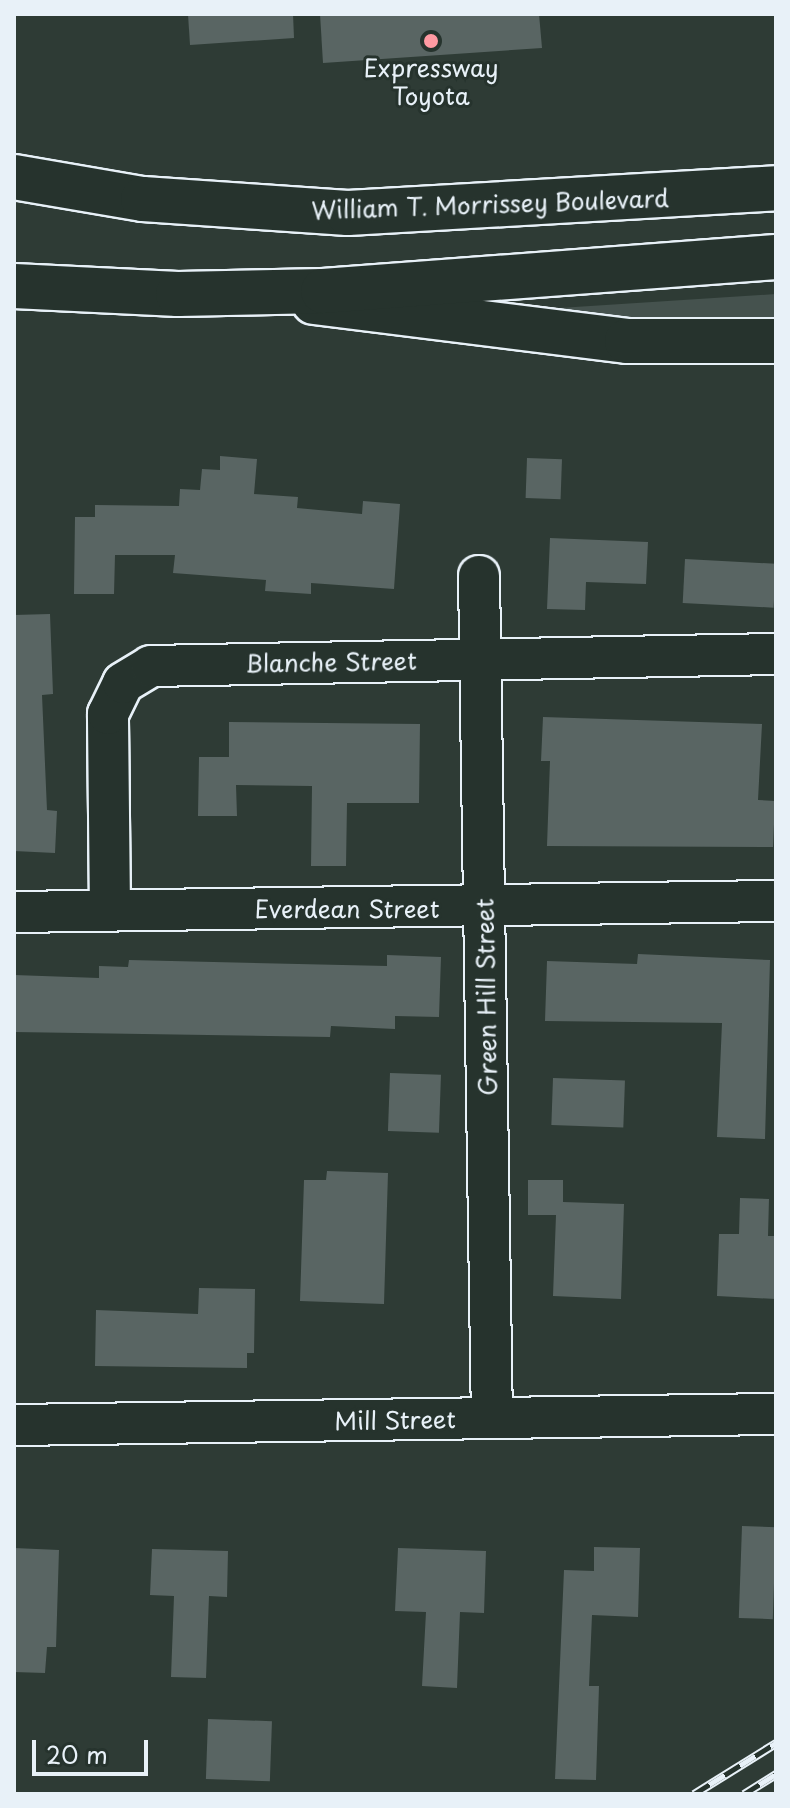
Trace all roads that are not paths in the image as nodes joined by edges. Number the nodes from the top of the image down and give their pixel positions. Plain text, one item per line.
1 (14, 177) edge
2 (776, 188) edge
3 (776, 257) edge
4 (14, 286) edge
5 (248, 293) junction
6 (776, 341) edge
7 (479, 576) dead end
8 (776, 654) edge
9 (480, 659) junction
10 (776, 901) edge
11 (484, 908) junction
12 (110, 911) junction
13 (14, 912) edge
14 (776, 1414) edge
15 (492, 1418) junction
16 (14, 1425) edge

1 - 2 main road, William T. Morrissey Boulevard
3 - 5 main road
4 - 5 main road
5 - 6 main road
7 - 9 street, Green Hill Street
8 - 9 street, Blanche Street
9 - 11 street, Green Hill Street
9 - 12 street, Blanche Street
10 - 11 street, Everdean Street
11 - 12 street, Everdean Street
11 - 15 street, Green Hill Street
12 - 13 street, Everdean Street
14 - 15 street, Mill Street
15 - 16 street, Mill Street

